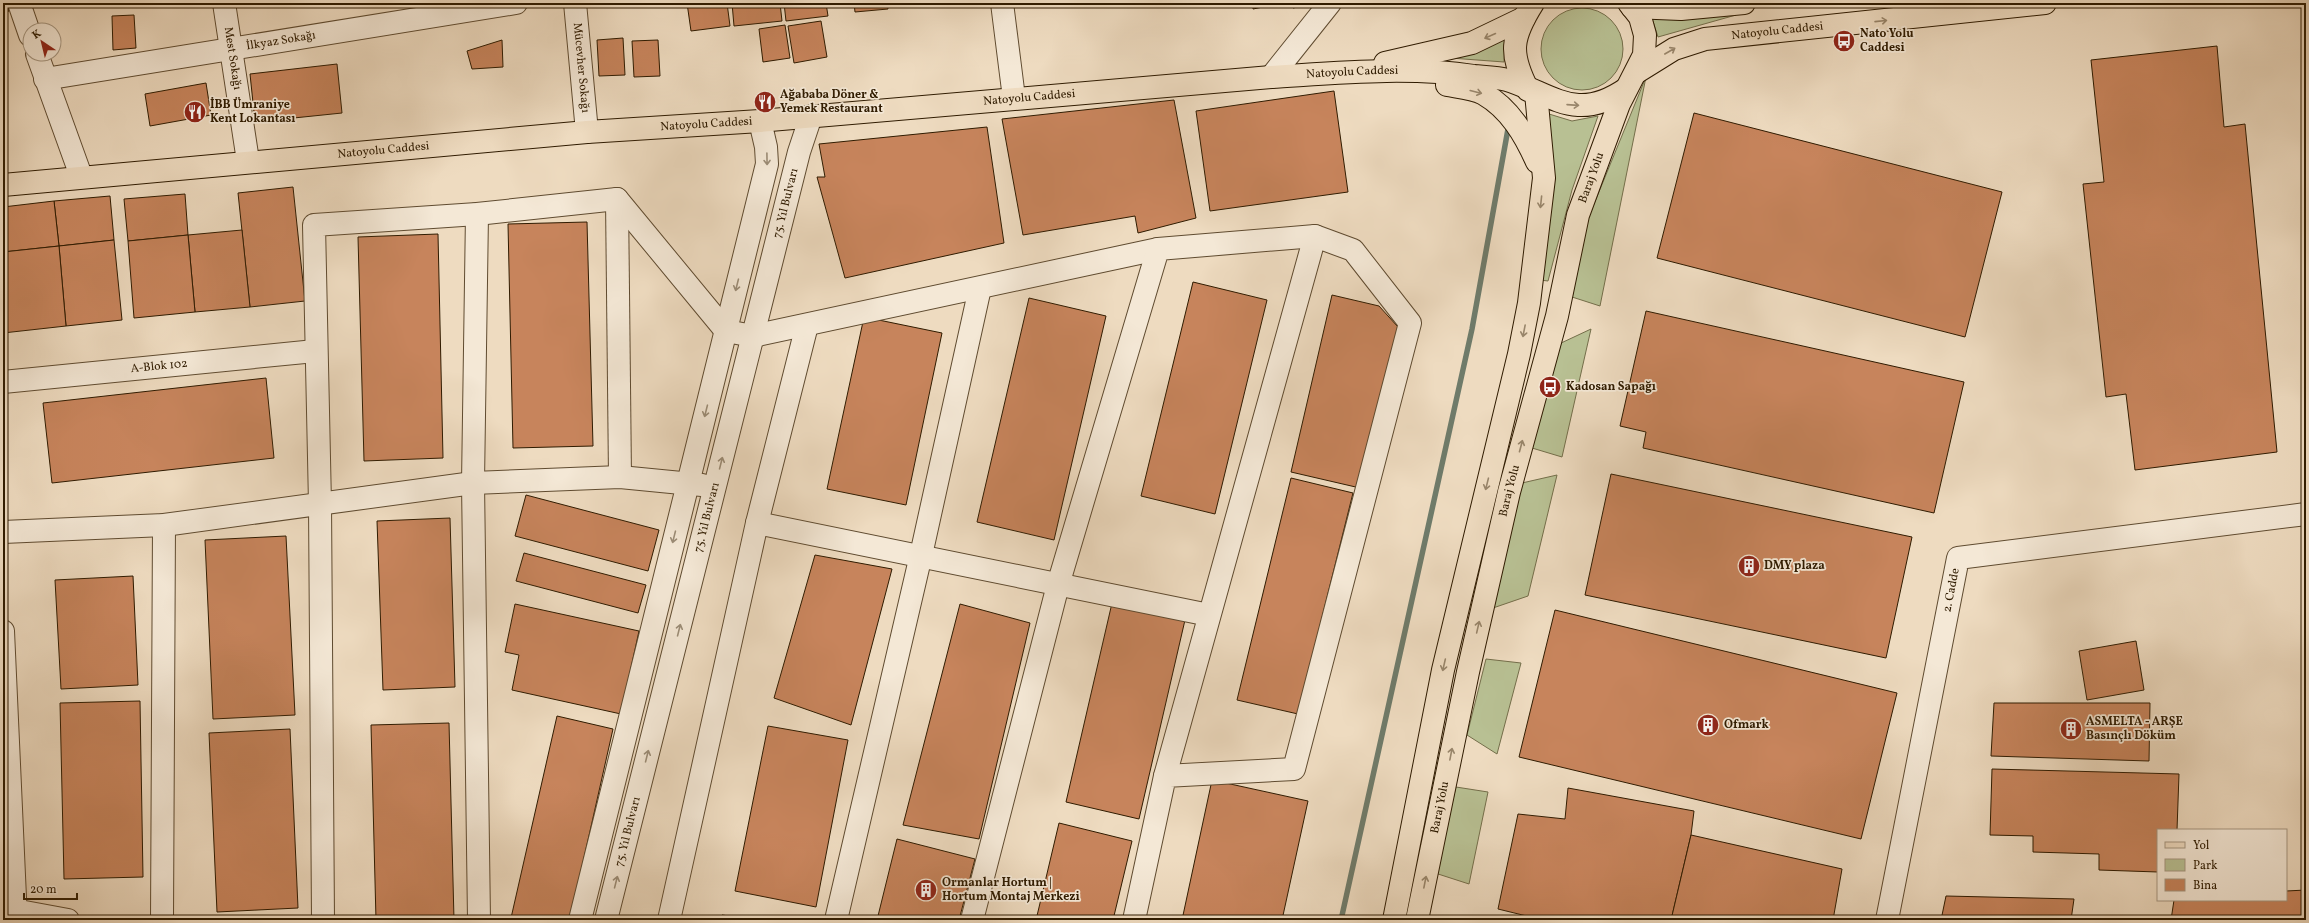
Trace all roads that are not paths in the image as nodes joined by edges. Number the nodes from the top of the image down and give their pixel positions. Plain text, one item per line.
1 (19, 3) edge
2 (224, 3) edge
3 (516, 3) edge
4 (575, 3) edge
5 (1002, 3) edge
6 (1330, 3) edge
7 (1744, 3) edge
8 (2045, 3) edge
9 (1630, 5) edge
10 (1529, 10) edge
11 (26, 22) edge
12 (231, 49) junction
13 (39, 62) edge
14 (1341, 72) junction
15 (1270, 77) junction
16 (45, 79) junction
17 (1631, 80) junction
18 (1532, 92) junction
19 (1014, 98) junction
20 (811, 116) junction
21 (760, 120) junction
22 (587, 132) junction
23 (248, 161) junction
24 (81, 176) junction
25 (1544, 178) junction
26 (3, 185) edge
27 (617, 199) junction
28 (477, 214) junction
29 (1315, 236) junction
30 (1158, 250) junction
31 (980, 288) junction
32 (806, 325) junction
33 (726, 331) junction
34 (753, 336) junction
35 (315, 351) junction
36 (3, 382) edge
37 (620, 477) junction
38 (473, 483) junction
39 (688, 483) junction
40 (715, 488) junction
41 (320, 504) junction
42 (2306, 514) edge
43 (757, 523) junction
44 (164, 525) junction
45 (3, 532) edge
46 (921, 555) junction
47 (1058, 585) junction
48 (1209, 615) junction
49 (3, 631) edge
50 (1165, 776) junction
51 (12, 912) edge
52 (68, 920) edge
53 (162, 920) edge
54 (323, 920) edge
55 (479, 920) edge
56 (580, 920) edge
57 (606, 920) edge
58 (669, 920) edge
59 (836, 920) edge
60 (972, 920) edge
61 (1134, 920) edge
62 (1394, 920) edge
63 (1417, 920) edge
64 (1887, 920) edge

1 - 11 street
2 - 12 street, Mest Sokağı
3 - 12 street, İlkyaz Sokağı
4 - 22 street, Mücevher Sokağı
5 - 19 street
6 - 15 street
7 - 9 main road
17 -> 8 main road, Natoyolu Caddesi
9 - 17 main road, Baraj Yolu
10 -> 14 main road
10 - 18 main road, Baraj Yolu
12 - 16 street, İlkyaz Sokağı
12 - 23 street, Mest Sokağı
13 - 16 street
14 - 15 main road, Natoyolu Caddesi
14 - 18 main road, Natoyolu Caddesi
14 -> 25 main road
15 - 19 main road, Natoyolu Caddesi
16 - 24 street
18 -> 17 main road, Natoyolu Caddesi
63 -> 17 main road, Baraj Yolu
18 - 25 main road, Baraj Yolu
19 - 20 main road, Natoyolu Caddesi
20 - 21 main road, Natoyolu Caddesi
20 - 34 street, 75. Yıl Bulvarı
21 - 22 main road, Natoyolu Caddesi
21 -> 33 street
22 - 23 main road, Natoyolu Caddesi
23 - 24 main road, Natoyolu Caddesi
24 - 26 main road, Natoyolu Caddesi
25 -> 62 main road, Baraj Yolu
27 - 28 street
27 - 33 street
27 - 37 street
28 - 35 street
28 - 38 street
29 - 30 street
29 - 48 street
29 - 50 street
30 - 31 street
30 - 47 street
31 - 32 street
31 - 46 street
32 - 34 street
32 - 43 street
33 - 34 street
33 -> 39 street
40 -> 34 street, 75. Yıl Bulvarı
35 - 36 street, A-Blok 102
35 - 41 street
37 - 38 street
37 - 39 street
38 - 41 street
38 - 55 street
39 - 40 street
39 -> 56 street
57 -> 40 street, 75. Yıl Bulvarı
41 - 44 street
41 - 54 street
42 - 64 street, 2. Cadde
43 - 46 street
43 - 58 street
44 - 45 street
44 - 53 street
46 - 47 street
46 - 59 street
47 - 48 street
47 - 60 street
48 - 50 street
49 - 51 street
50 - 61 street
51 - 52 street

